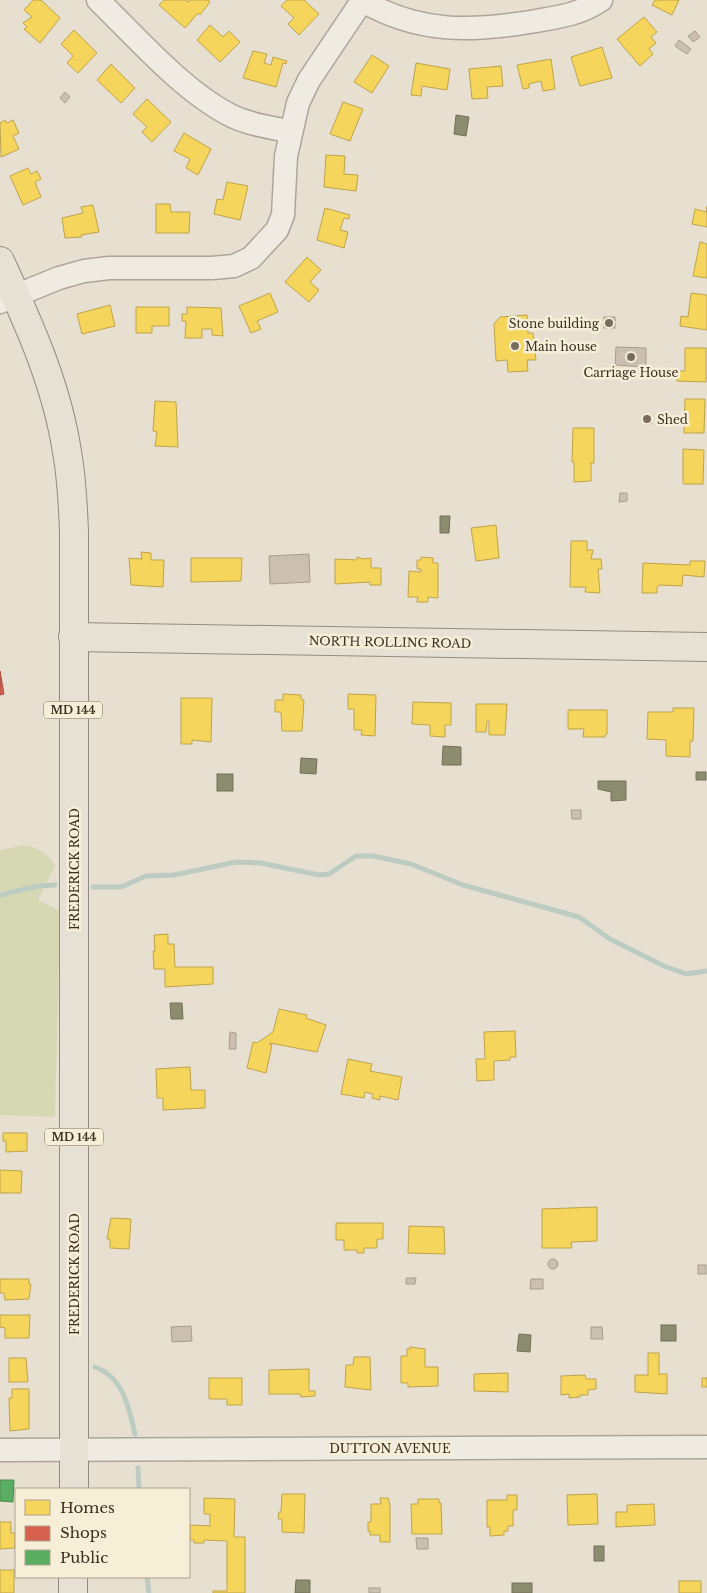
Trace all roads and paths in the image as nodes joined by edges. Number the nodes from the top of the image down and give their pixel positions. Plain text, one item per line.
1 (98, 0) edge
2 (362, 0) edge
3 (601, 0) edge
4 (291, 132) junction
5 (0, 261) edge
6 (8, 299) edge
7 (73, 637) junction
8 (707, 647) edge
9 (707, 1447) edge
10 (0, 1450) edge
11 (74, 1450) junction
12 (74, 1488) edge
13 (73, 1578) edge
14 (73, 1593) edge

1 - 4 street
2 - 3 street
2 - 4 street
4 - 6 street
5 - 6 main road, FREDERICK ROAD / MD 144
6 - 7 main road, FREDERICK ROAD / MD 144
7 - 8 main road, NORTH ROLLING ROAD
7 - 11 main road, FREDERICK ROAD / MD 144
9 - 11 street, DUTTON AVENUE
10 - 11 street, DUTTON AVENUE
11 - 12 main road, FREDERICK ROAD / MD 144
13 - 14 main road

